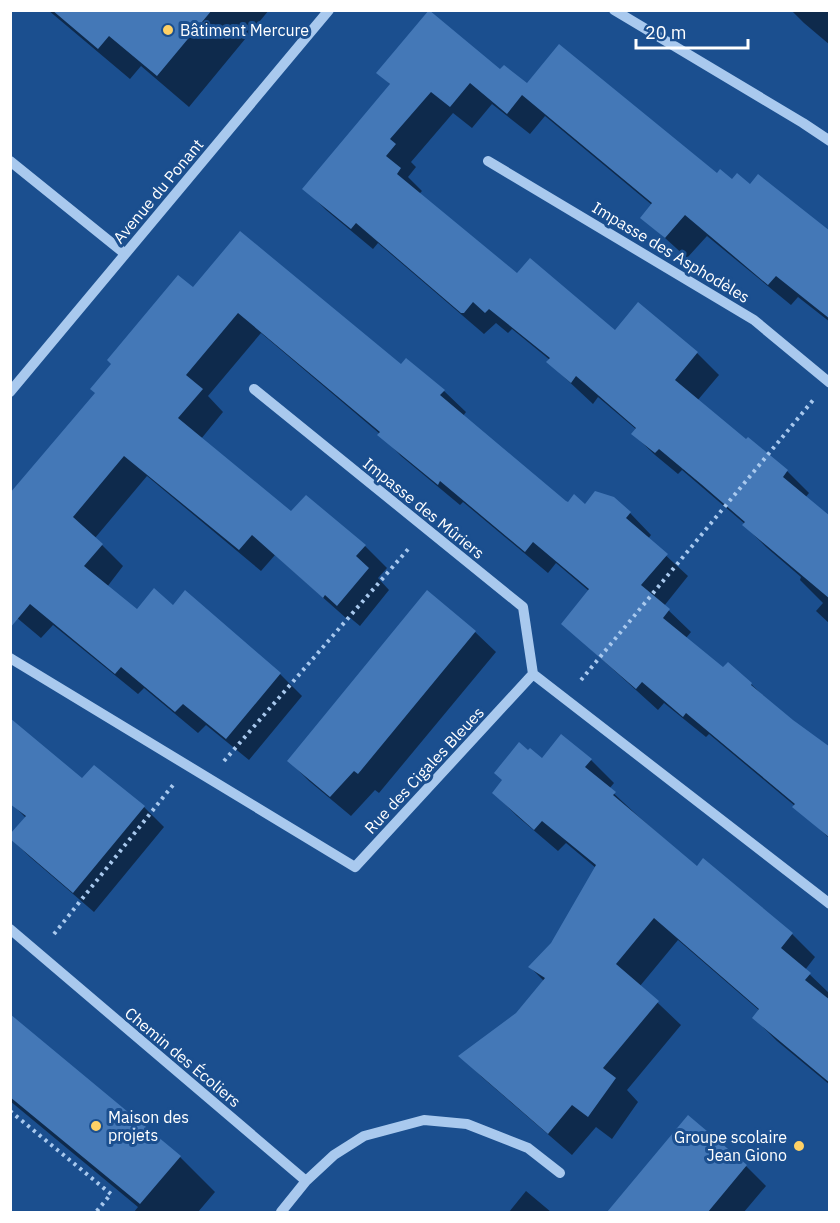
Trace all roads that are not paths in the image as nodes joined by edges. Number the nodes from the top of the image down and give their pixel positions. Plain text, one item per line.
1 (329, 10) edge
2 (614, 10) edge
3 (830, 141) edge
4 (488, 160) dead end
5 (10, 161) edge
6 (124, 254) junction
7 (829, 382) edge
8 (254, 389) dead end
9 (10, 392) edge
10 (10, 658) edge
11 (533, 674) junction
12 (830, 904) edge
13 (10, 929) edge
14 (560, 1173) dead end
15 (306, 1181) junction
16 (281, 1212) edge

1 - 6 street, Avenue du Ponant
2 - 3 street
4 - 7 street, Impasse des Asphodèles
5 - 6 street
6 - 9 street, Avenue du Ponant
8 - 11 street, Impasse des Mûriers
10 - 11 street, Rue des Cigales Bleues
11 - 12 street
13 - 15 street, Chemin des Écoliers
14 - 15 street
15 - 16 street

